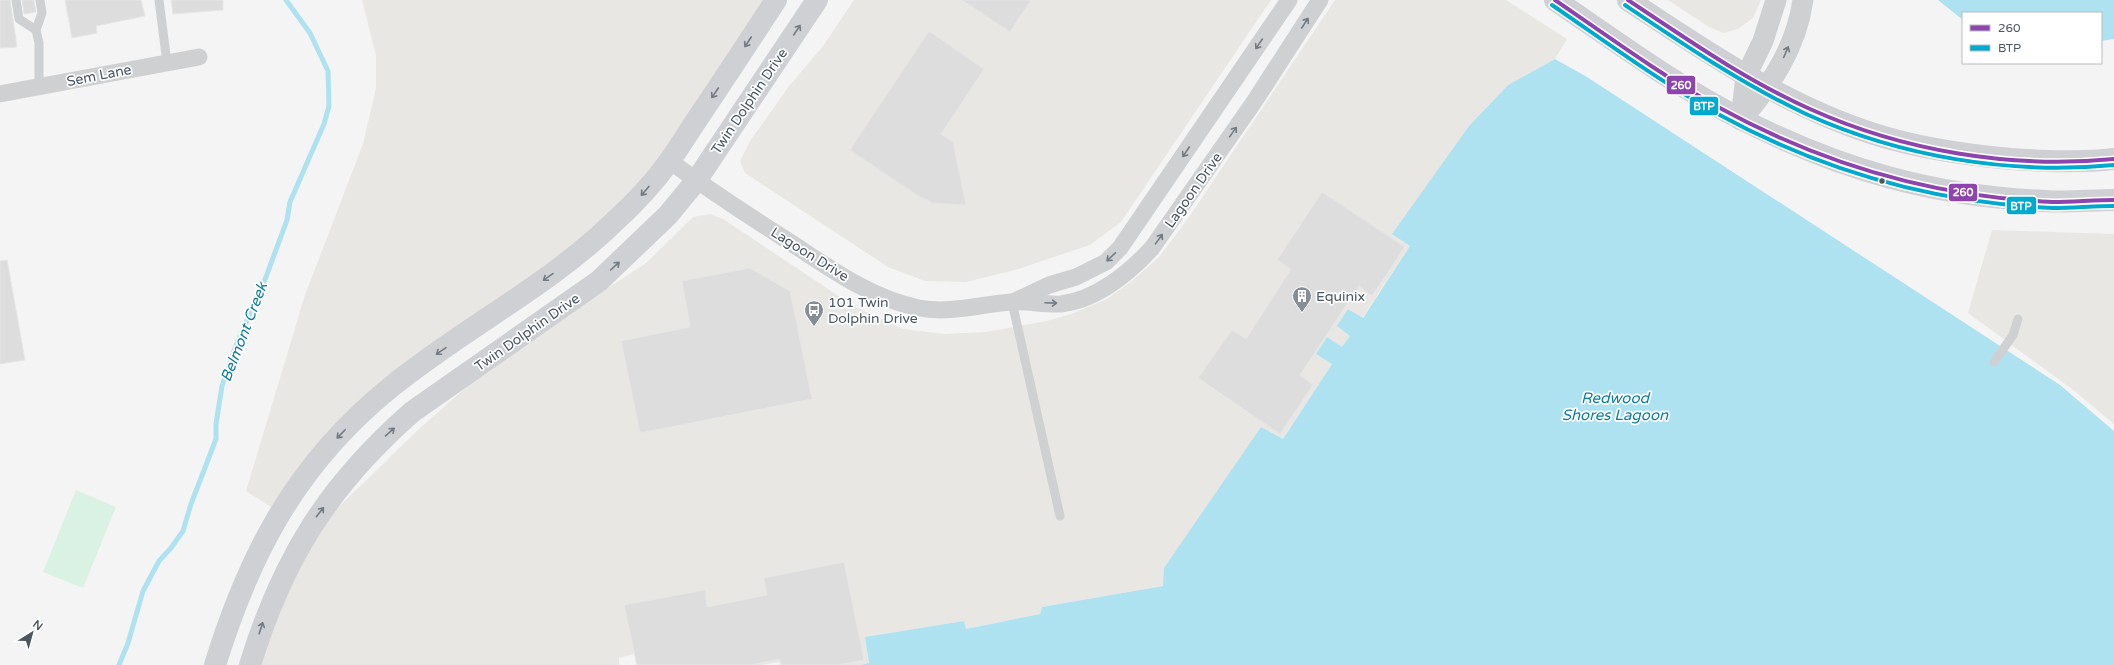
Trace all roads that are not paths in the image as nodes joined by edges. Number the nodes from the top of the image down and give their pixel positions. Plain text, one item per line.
1 (16, 0) edge
2 (40, 0) edge
3 (159, 0) edge
4 (776, 0) edge
5 (817, 0) edge
6 (1289, 0) edge
7 (1320, 0) edge
8 (1555, 0) edge
9 (1628, 0) edge
10 (1776, 0) edge
11 (1802, 0) edge
12 (36, 30) junction
13 (199, 57) dead end
14 (167, 62) junction
15 (1746, 76) junction
16 (39, 87) junction
17 (1768, 87) junction
18 (0, 94) edge
19 (1741, 120) junction
20 (2114, 159) edge
21 (670, 161) junction
22 (696, 180) junction
23 (2114, 200) edge
24 (1012, 302) junction
25 (2018, 319) dead end
26 (1994, 362) dead end
27 (1060, 516) dead end
28 (215, 665) edge
29 (250, 665) edge

1 - 12 lane
2 - 12 lane
3 - 14 lane
4 -> 21 main road
22 -> 5 main road, Twin Dolphin Drive
6 -> 24 street, Lagoon Drive
24 -> 7 street, Lagoon Drive
8 - 19 main road
9 - 15 main road
10 - 15 street
17 -> 11 street
12 - 16 lane
13 - 14 street, Sem Lane
14 - 16 street, Sem Lane
15 - 17 main road
15 - 19 street
16 - 18 street, Sem Lane
17 - 19 street
17 - 20 main road
19 - 23 main road
21 - 22 street, Lagoon Drive
21 -> 28 main road
22 - 24 street, Lagoon Drive
29 -> 22 main road, Twin Dolphin Drive
24 - 27 lane
25 - 26 lane

